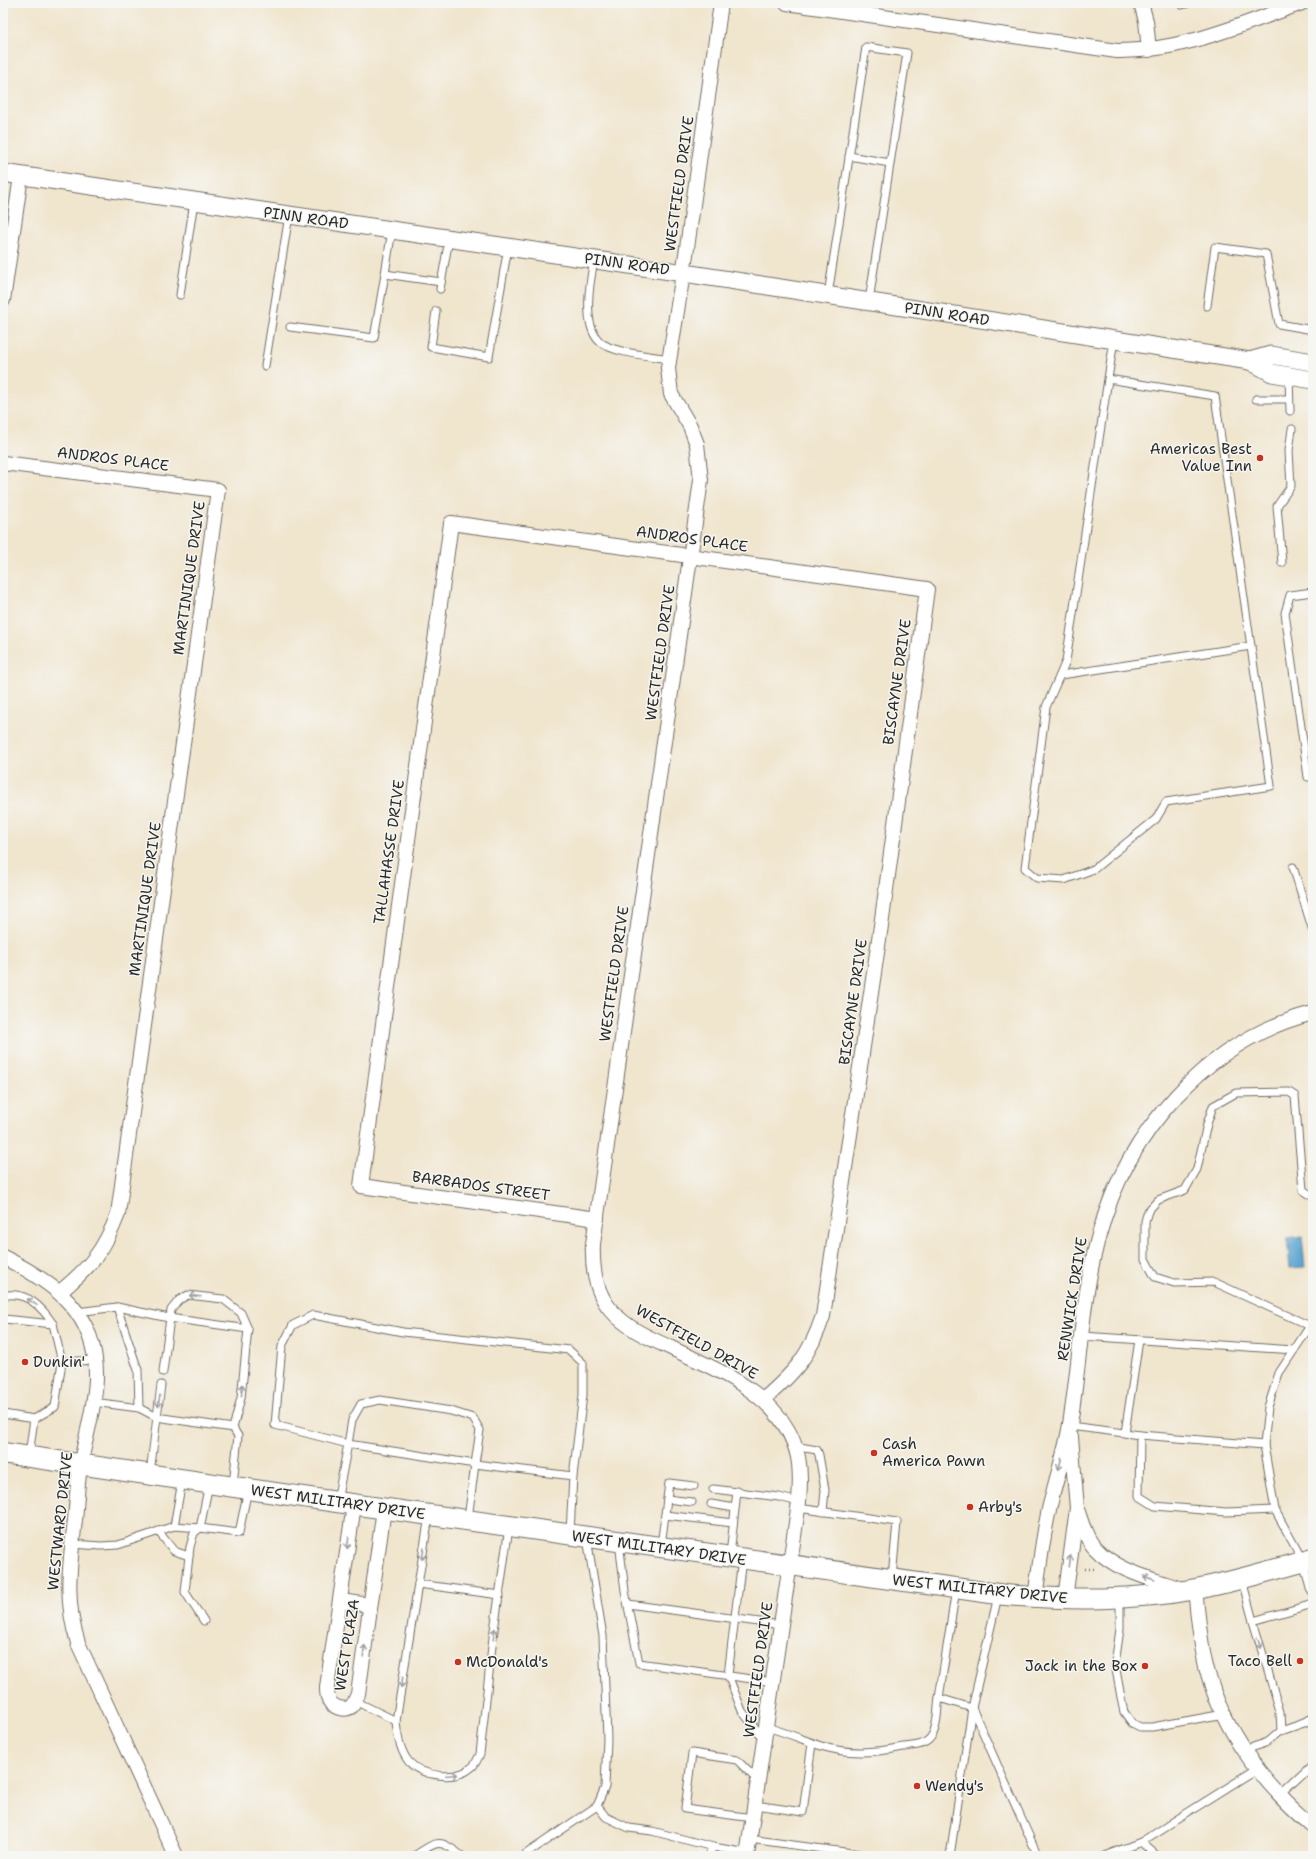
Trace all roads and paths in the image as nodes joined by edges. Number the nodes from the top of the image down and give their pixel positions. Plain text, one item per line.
1 (721, 3) edge
2 (787, 3) edge
3 (1141, 3) edge
4 (1302, 3) edge
5 (1149, 50) junction
6 (849, 156) junction
7 (890, 163) junction
8 (3, 173) edge
9 (21, 176) junction
10 (194, 201) junction
11 (289, 215) junction
12 (392, 230) junction
13 (449, 238) junction
14 (508, 247) junction
15 (594, 260) junction
16 (684, 273) junction
17 (385, 274) junction
18 (180, 295) dead end
19 (828, 295) junction
20 (3, 300) edge
21 (869, 301) junction
22 (1207, 306) dead end
23 (436, 311) dead end
24 (290, 327) dead end
25 (1313, 330) edge
26 (1114, 339) junction
27 (670, 358) junction
28 (1313, 362) edge
29 (265, 366) dead end
30 (1290, 367) junction
31 (1108, 379) junction
32 (1313, 380) edge
33 (1256, 399) dead end
34 (1288, 399) junction
35 (1290, 411) dead end
36 (1292, 429) dead end
37 (3, 463) edge
38 (218, 490) joint
39 (451, 523) joint
40 (691, 556) junction
41 (1282, 563) dead end
42 (927, 589) joint
43 (1313, 592) edge
44 (1251, 646) junction
45 (1061, 675) junction
46 (1313, 776) edge
47 (1292, 867) dead end
48 (1313, 931) edge
49 (1313, 1013) edge
50 (361, 1186) joint
51 (1313, 1194) edge
52 (597, 1219) junction
53 (3, 1257) edge
54 (60, 1292) junction
55 (3, 1296) edge
56 (117, 1307) junction
57 (76, 1312) junction
58 (169, 1318) junction
59 (4, 1319) edge
60 (52, 1324) junction
61 (1312, 1325) edge
62 (248, 1329) junction
63 (1082, 1336) junction
64 (1139, 1340) junction
65 (1294, 1350) junction
66 (95, 1360) junction
67 (62, 1362) junction
68 (163, 1372) dead end
69 (161, 1385) dead end
70 (763, 1400) junction
71 (93, 1402) junction
72 (138, 1408) junction
73 (3, 1414) edge
74 (156, 1417) junction
75 (34, 1419) junction
76 (1070, 1426) junction
77 (233, 1428) junction
78 (1125, 1433) junction
79 (1140, 1435) junction
80 (348, 1444) junction
81 (1264, 1445) junction
82 (794, 1446) junction
83 (3, 1454) edge
84 (29, 1457) junction
85 (80, 1464) junction
86 (475, 1464) junction
87 (149, 1475) junction
88 (573, 1476) junction
89 (182, 1480) junction
90 (209, 1483) junction
91 (694, 1486) dead end
92 (240, 1488) junction
93 (713, 1489) dead end
94 (737, 1492) junction
95 (667, 1499) junction
96 (692, 1502) dead end
97 (345, 1504) junction
98 (711, 1504) dead end
99 (799, 1505) junction
100 (735, 1508) junction
101 (1077, 1508) junction
102 (384, 1509) junction
103 (1275, 1510) junction
104 (823, 1512) junction
105 (429, 1515) junction
106 (665, 1515) junction
107 (468, 1521) junction
108 (733, 1523) junction
109 (174, 1526) junction
110 (509, 1526) junction
111 (200, 1528) junction
112 (158, 1531) junction
113 (579, 1536) junction
114 (619, 1542) junction
115 (72, 1544) junction
116 (661, 1548) junction
117 (189, 1556) junction
118 (736, 1558) junction
119 (1308, 1560) edge
120 (790, 1566) junction
121 (1242, 1578) junction
122 (892, 1580) junction
123 (418, 1584) junction
124 (956, 1588) junction
125 (1191, 1590) junction
126 (998, 1594) junction
127 (1313, 1594) edge
128 (500, 1595) junction
129 (1035, 1597) junction
130 (1120, 1598) junction
131 (1065, 1599) junction
132 (340, 1600) junction
133 (628, 1604) junction
134 (1313, 1604) edge
135 (370, 1605) junction
136 (735, 1618) junction
137 (204, 1621) dead end
138 (1253, 1621) junction
139 (782, 1625) junction
140 (728, 1675) junction
141 (773, 1682) junction
142 (939, 1698) junction
143 (355, 1702) junction
144 (972, 1708) junction
145 (1224, 1714) junction
146 (1313, 1718) edge
147 (396, 1720) junction
148 (1281, 1731) junction
149 (765, 1733) junction
150 (812, 1743) junction
151 (1244, 1750) junction
152 (1313, 1764) edge
153 (1257, 1768) junction
154 (758, 1781) junction
155 (1280, 1795) junction
156 (597, 1806) junction
157 (754, 1812) junction
158 (1313, 1826) edge
159 (750, 1839) junction
160 (1141, 1842) junction
161 (713, 1847) junction
162 (747, 1855) edge
163 (176, 1856) edge
164 (414, 1856) edge
165 (462, 1856) edge
166 (523, 1856) edge
167 (708, 1856) edge
168 (874, 1856) edge
169 (950, 1856) edge
170 (1038, 1856) edge
171 (1104, 1856) edge
172 (1157, 1856) edge

1 - 16 street, WESTFIELD DRIVE
2 - 5 street
3 - 5 street
4 - 5 street
6 - 7 lane
6 - 7 lane
6 - 19 lane
7 - 21 lane
8 - 9 street, PINN ROAD
9 - 10 street, PINN ROAD
9 - 20 street
10 - 11 street, PINN ROAD
10 - 18 lane
11 - 12 street, PINN ROAD
11 - 29 lane
12 - 13 street, PINN ROAD
12 - 17 lane
13 - 14 street, PINN ROAD
13 - 17 lane
14 - 15 street, PINN ROAD
14 - 23 lane
15 - 16 street, PINN ROAD
15 - 27 lane
16 - 19 street, PINN ROAD
16 - 27 street, WESTFIELD DRIVE
17 - 24 lane
19 - 21 street, PINN ROAD
21 - 26 street, PINN ROAD
22 - 25 lane
26 - 30 street, PINN ROAD
26 - 31 lane
27 - 40 street, WESTFIELD DRIVE
28 - 30 street, PINN ROAD
30 - 32 street, PINN ROAD
30 - 34 lane
31 - 44 lane
31 - 45 lane
33 - 34 lane
34 - 35 lane
36 - 41 lane
37 - 38 street, ANDROS PLACE
38 - 54 street, MARTINIQUE DRIVE
39 - 40 street, ANDROS PLACE
39 - 50 street, TALLAHASSE DRIVE
40 - 42 street, ANDROS PLACE
40 - 52 street, WESTFIELD DRIVE
42 - 70 street, BISCAYNE DRIVE
43 - 46 lane
44 - 45 lane
44 - 45 lane
47 - 48 lane
49 - 63 street, RENWICK DRIVE
50 - 52 street, BARBADOS STREET
51 - 61 lane
52 - 70 street, WESTFIELD DRIVE
53 - 54 street, WESTWARD DRIVE
54 - 57 street, WESTWARD DRIVE
60 -> 55 lane
56 - 57 lane
56 - 58 lane
56 - 72 lane
57 - 66 street, WESTWARD DRIVE
58 - 62 lane
62 -> 58 lane
58 - 68 lane
59 - 60 lane
60 - 67 lane
61 - 65 lane
77 -> 62 lane
63 - 64 lane
63 - 76 street, RENWICK DRIVE
64 - 65 lane
64 - 78 lane
65 - 81 lane
66 - 67 lane
66 - 71 street, WESTWARD DRIVE
67 - 75 lane
69 -> 74 lane
70 - 82 street, WESTFIELD DRIVE
71 - 72 lane
71 - 85 street, WESTWARD DRIVE
72 - 74 lane
73 - 75 lane
74 - 77 lane
74 - 87 lane
75 - 84 lane
76 - 78 lane
76 - 101 street, RENWICK DRIVE
76 -> 129 street, RENWICK DRIVE
77 - 92 lane
78 - 79 lane
79 - 81 lane
79 - 103 lane
80 - 86 lane
80 - 86 lane
80 - 88 lane
80 - 97 lane
81 - 103 lane
82 - 99 street, WESTFIELD DRIVE
82 - 104 lane
83 - 84 main road, WEST MILITARY DRIVE
84 - 85 main road, WEST MILITARY DRIVE
85 - 87 main road, WEST MILITARY DRIVE
85 - 115 street, WESTWARD DRIVE
86 - 88 lane
86 - 107 lane
87 - 89 main road, WEST MILITARY DRIVE
88 - 113 lane
89 - 90 main road, WEST MILITARY DRIVE
89 - 109 lane
90 - 92 main road, WEST MILITARY DRIVE
90 - 111 lane
91 - 95 lane
92 - 97 main road, WEST MILITARY DRIVE
92 - 111 lane
93 - 94 lane
94 - 99 lane
94 - 100 lane
95 - 96 lane
95 - 106 lane
97 - 102 main road, WEST MILITARY DRIVE
97 -> 132 street, WEST PLAZA
98 - 100 lane
99 - 104 lane
99 - 120 street, WESTFIELD DRIVE
100 - 108 lane
125 -> 101 street, RENWICK DRIVE
131 -> 101 street, RENWICK DRIVE
102 - 105 main road, WEST MILITARY DRIVE
102 - 135 street, WEST PLAZA
103 - 119 lane
104 - 122 lane
105 - 107 main road, WEST MILITARY DRIVE
105 -> 123 lane
106 - 108 lane
106 - 116 lane
107 - 110 main road, WEST MILITARY DRIVE
108 - 118 lane
109 - 111 lane
109 - 112 lane
110 - 113 main road, WEST MILITARY DRIVE
110 - 128 lane
111 - 117 lane
112 - 115 lane
112 - 117 lane
113 - 114 main road, WEST MILITARY DRIVE
113 - 156 lane
114 - 116 main road, WEST MILITARY DRIVE
114 - 133 lane
115 - 163 street, WESTWARD DRIVE
116 - 118 main road, WEST MILITARY DRIVE
117 - 137 lane
118 - 120 main road, WEST MILITARY DRIVE
118 - 136 lane
119 - 121 main road, WEST MILITARY DRIVE
119 - 127 lane
120 - 122 main road, WEST MILITARY DRIVE
120 - 139 street, WESTFIELD DRIVE
121 - 125 main road, WEST MILITARY DRIVE
121 - 138 lane
122 - 124 main road, WEST MILITARY DRIVE
123 - 128 lane
123 -> 147 lane
124 - 126 main road, WEST MILITARY DRIVE
124 - 142 lane
125 - 130 main road, WEST MILITARY DRIVE
125 - 145 street
126 - 129 main road, WEST MILITARY DRIVE
126 - 144 lane
147 -> 128 lane
129 - 131 main road, WEST MILITARY DRIVE
130 - 131 main road, WEST MILITARY DRIVE
130 - 145 lane
132 - 135 street
132 - 143 street, WEST PLAZA
133 - 136 lane
133 - 140 lane
134 - 138 lane
143 -> 135 street, WEST PLAZA
136 - 139 lane
136 - 140 lane
138 -> 148 lane
139 - 141 street, WESTFIELD DRIVE
140 - 141 lane
140 - 149 lane
141 - 149 street, WESTFIELD DRIVE
142 - 144 lane
142 - 150 lane
143 - 147 lane
144 - 169 lane
144 - 170 lane
145 - 151 street
146 - 148 lane
148 - 151 lane
149 - 150 lane
149 - 154 street, WESTFIELD DRIVE
150 - 157 lane
151 - 153 street
152 - 155 lane
153 - 155 street
153 - 160 lane
154 - 157 street, WESTFIELD DRIVE
154 - 157 lane
155 - 158 street
156 - 161 lane
156 - 166 lane
157 - 159 street, WESTFIELD DRIVE
159 - 162 street, WESTFIELD DRIVE
159 - 168 lane
160 - 171 lane
160 - 172 lane
161 - 162 lane
161 - 167 lane
164 - 165 lane

